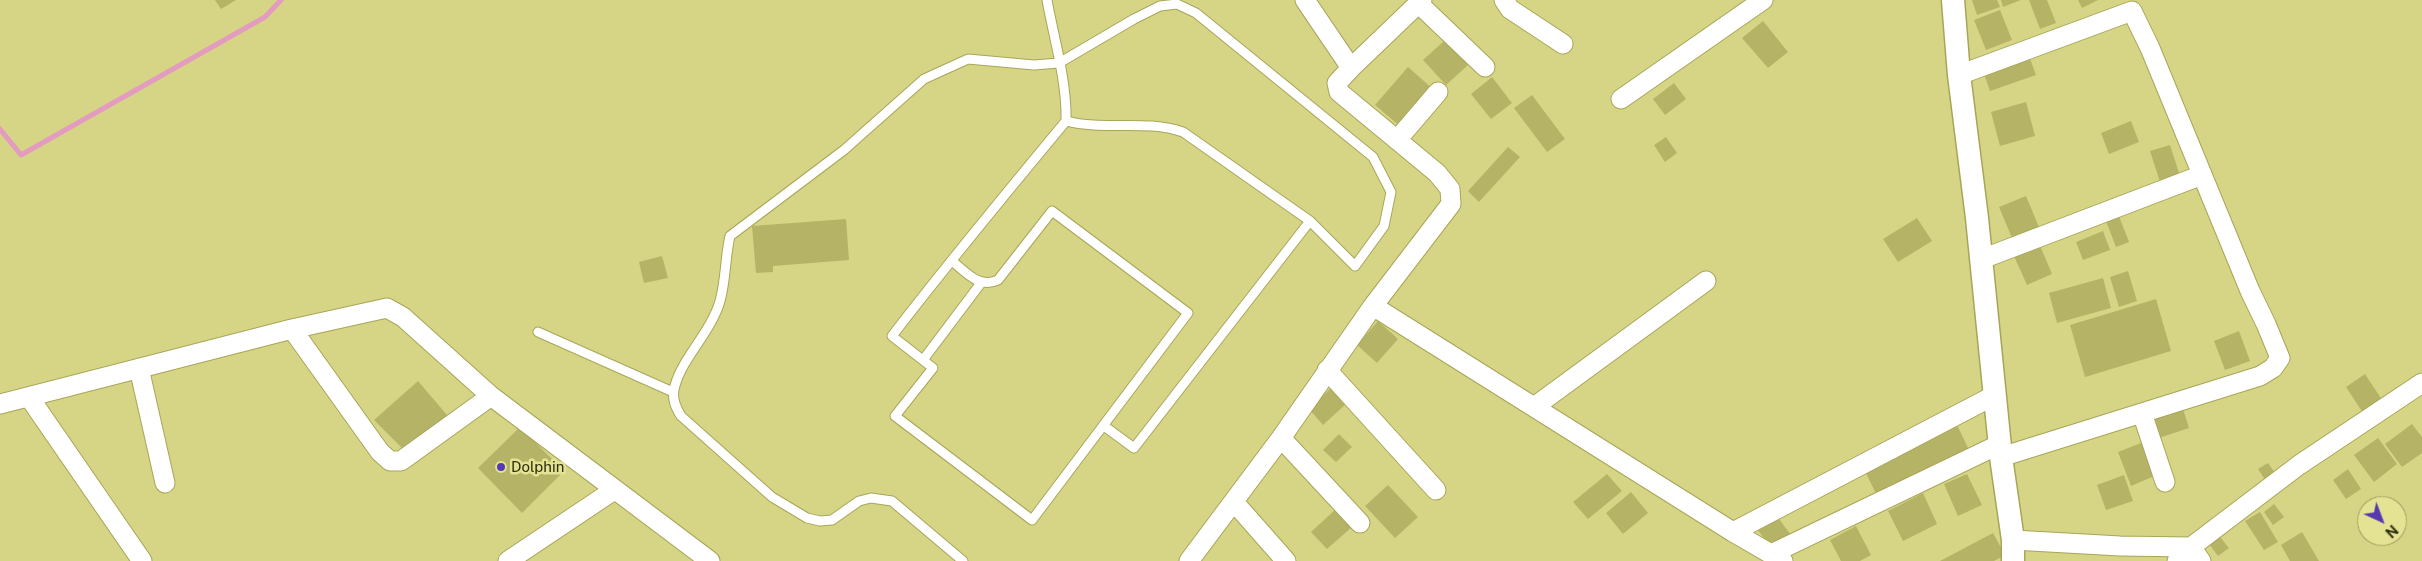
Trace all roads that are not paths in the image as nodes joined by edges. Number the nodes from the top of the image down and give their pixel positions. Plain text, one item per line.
1 (1046, 0) edge
2 (1305, 0) edge
3 (1504, 0) edge
4 (1763, 0) edge
5 (1953, 0) edge
6 (1420, 2) edge
7 (1563, 44) dead end
8 (1059, 63) junction
9 (1485, 67) dead end
10 (1351, 68) junction
11 (1959, 75) junction
12 (1438, 92) dead end
13 (1620, 99) dead end
14 (1066, 121) junction
15 (1397, 140) junction
16 (2202, 175) junction
17 (1310, 221) junction
18 (1982, 259) junction
19 (952, 261) junction
20 (1706, 281) dead end
21 (981, 283) junction
22 (1373, 306) junction
23 (292, 329) junction
24 (538, 332) dead end
25 (923, 360) junction
26 (139, 368) junction
27 (1327, 370) junction
28 (2422, 384) edge
29 (673, 392) junction
30 (1995, 395) junction
31 (491, 396) junction
32 (29, 397) junction
33 (0, 404) edge
34 (1534, 407) junction
35 (2142, 413) junction
36 (1104, 426) junction
37 (1281, 438) junction
38 (2001, 450) junction
39 (2165, 482) dead end
40 (165, 483) dead end
41 (614, 490) junction
42 (1436, 490) dead end
43 (1234, 502) junction
44 (1360, 523) dead end
45 (1733, 532) junction
46 (2013, 551) edge
47 (2196, 554) edge
48 (1777, 558) edge
49 (142, 561) edge
50 (508, 561) edge
51 (710, 561) edge
52 (963, 561) edge
53 (1189, 561) edge
54 (1286, 561) edge
55 (2177, 561) edge

1 - 8 lane
2 - 10 street
3 - 7 street
4 - 13 street
5 - 11 street
6 - 9 street
6 - 10 street
8 - 14 lane
8 - 17 lane
8 - 29 lane
10 - 15 street
11 - 16 street
11 - 18 street
12 - 15 street
14 - 17 lane
14 - 19 lane
15 - 22 street
16 - 18 street
16 - 35 street
17 - 36 lane
18 - 30 street
19 - 21 lane
19 - 25 lane
20 - 34 street
21 - 25 lane
21 - 36 lane
22 - 27 street
22 - 34 street
23 - 26 street
23 - 31 street
23 - 31 street
24 - 29 lane
25 - 36 lane
26 - 32 street
26 - 40 street
27 - 37 street
27 - 42 street
28 - 47 street
29 - 52 lane
30 - 38 street
30 - 45 street
31 - 41 street
32 - 33 street
32 - 49 street
34 - 45 street
35 - 38 street
35 - 39 street
37 - 43 street
37 - 44 street
38 - 46 street
38 - 48 street
41 - 50 street
41 - 51 street
43 - 53 street
43 - 54 street
45 - 48 street
46 - 47 street
47 - 55 street

